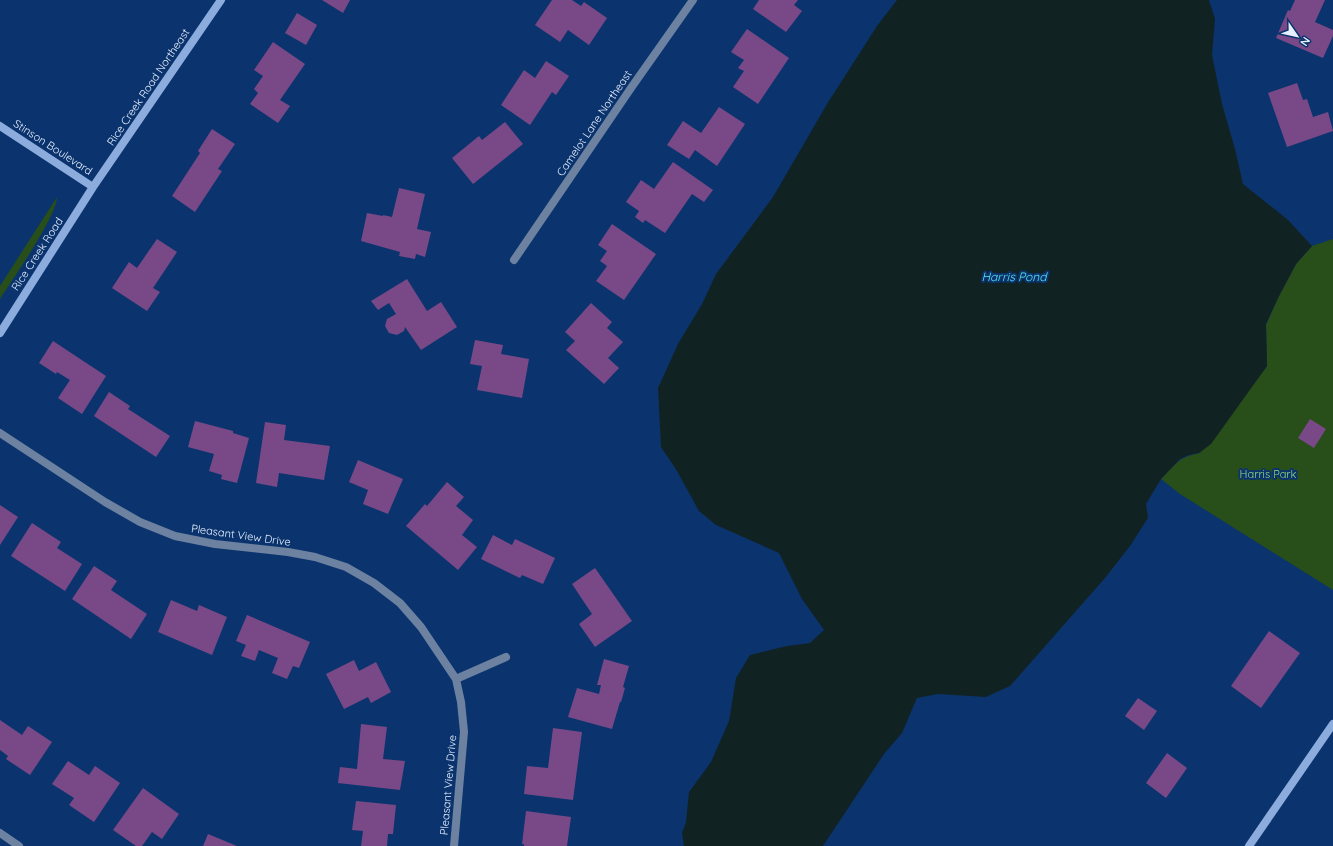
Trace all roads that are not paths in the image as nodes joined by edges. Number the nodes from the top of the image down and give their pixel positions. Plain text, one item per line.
1 (221, 0) edge
2 (693, 0) edge
3 (0, 126) edge
4 (93, 187) junction
5 (514, 260) dead end
6 (0, 333) edge
7 (0, 433) edge
8 (506, 657) dead end
9 (456, 679) junction
10 (1333, 724) edge
11 (0, 833) edge
12 (19, 846) edge
13 (454, 846) edge
14 (1249, 846) edge

1 - 4 street, Rice Creek Road Northeast
2 - 5 street, Camelot Lane Northeast
3 - 4 street, Stinson Boulevard
4 - 6 street, Rice Creek Road
7 - 9 street, Pleasant View Drive
8 - 9 street
9 - 13 street, Pleasant View Drive
10 - 14 street
11 - 12 street

